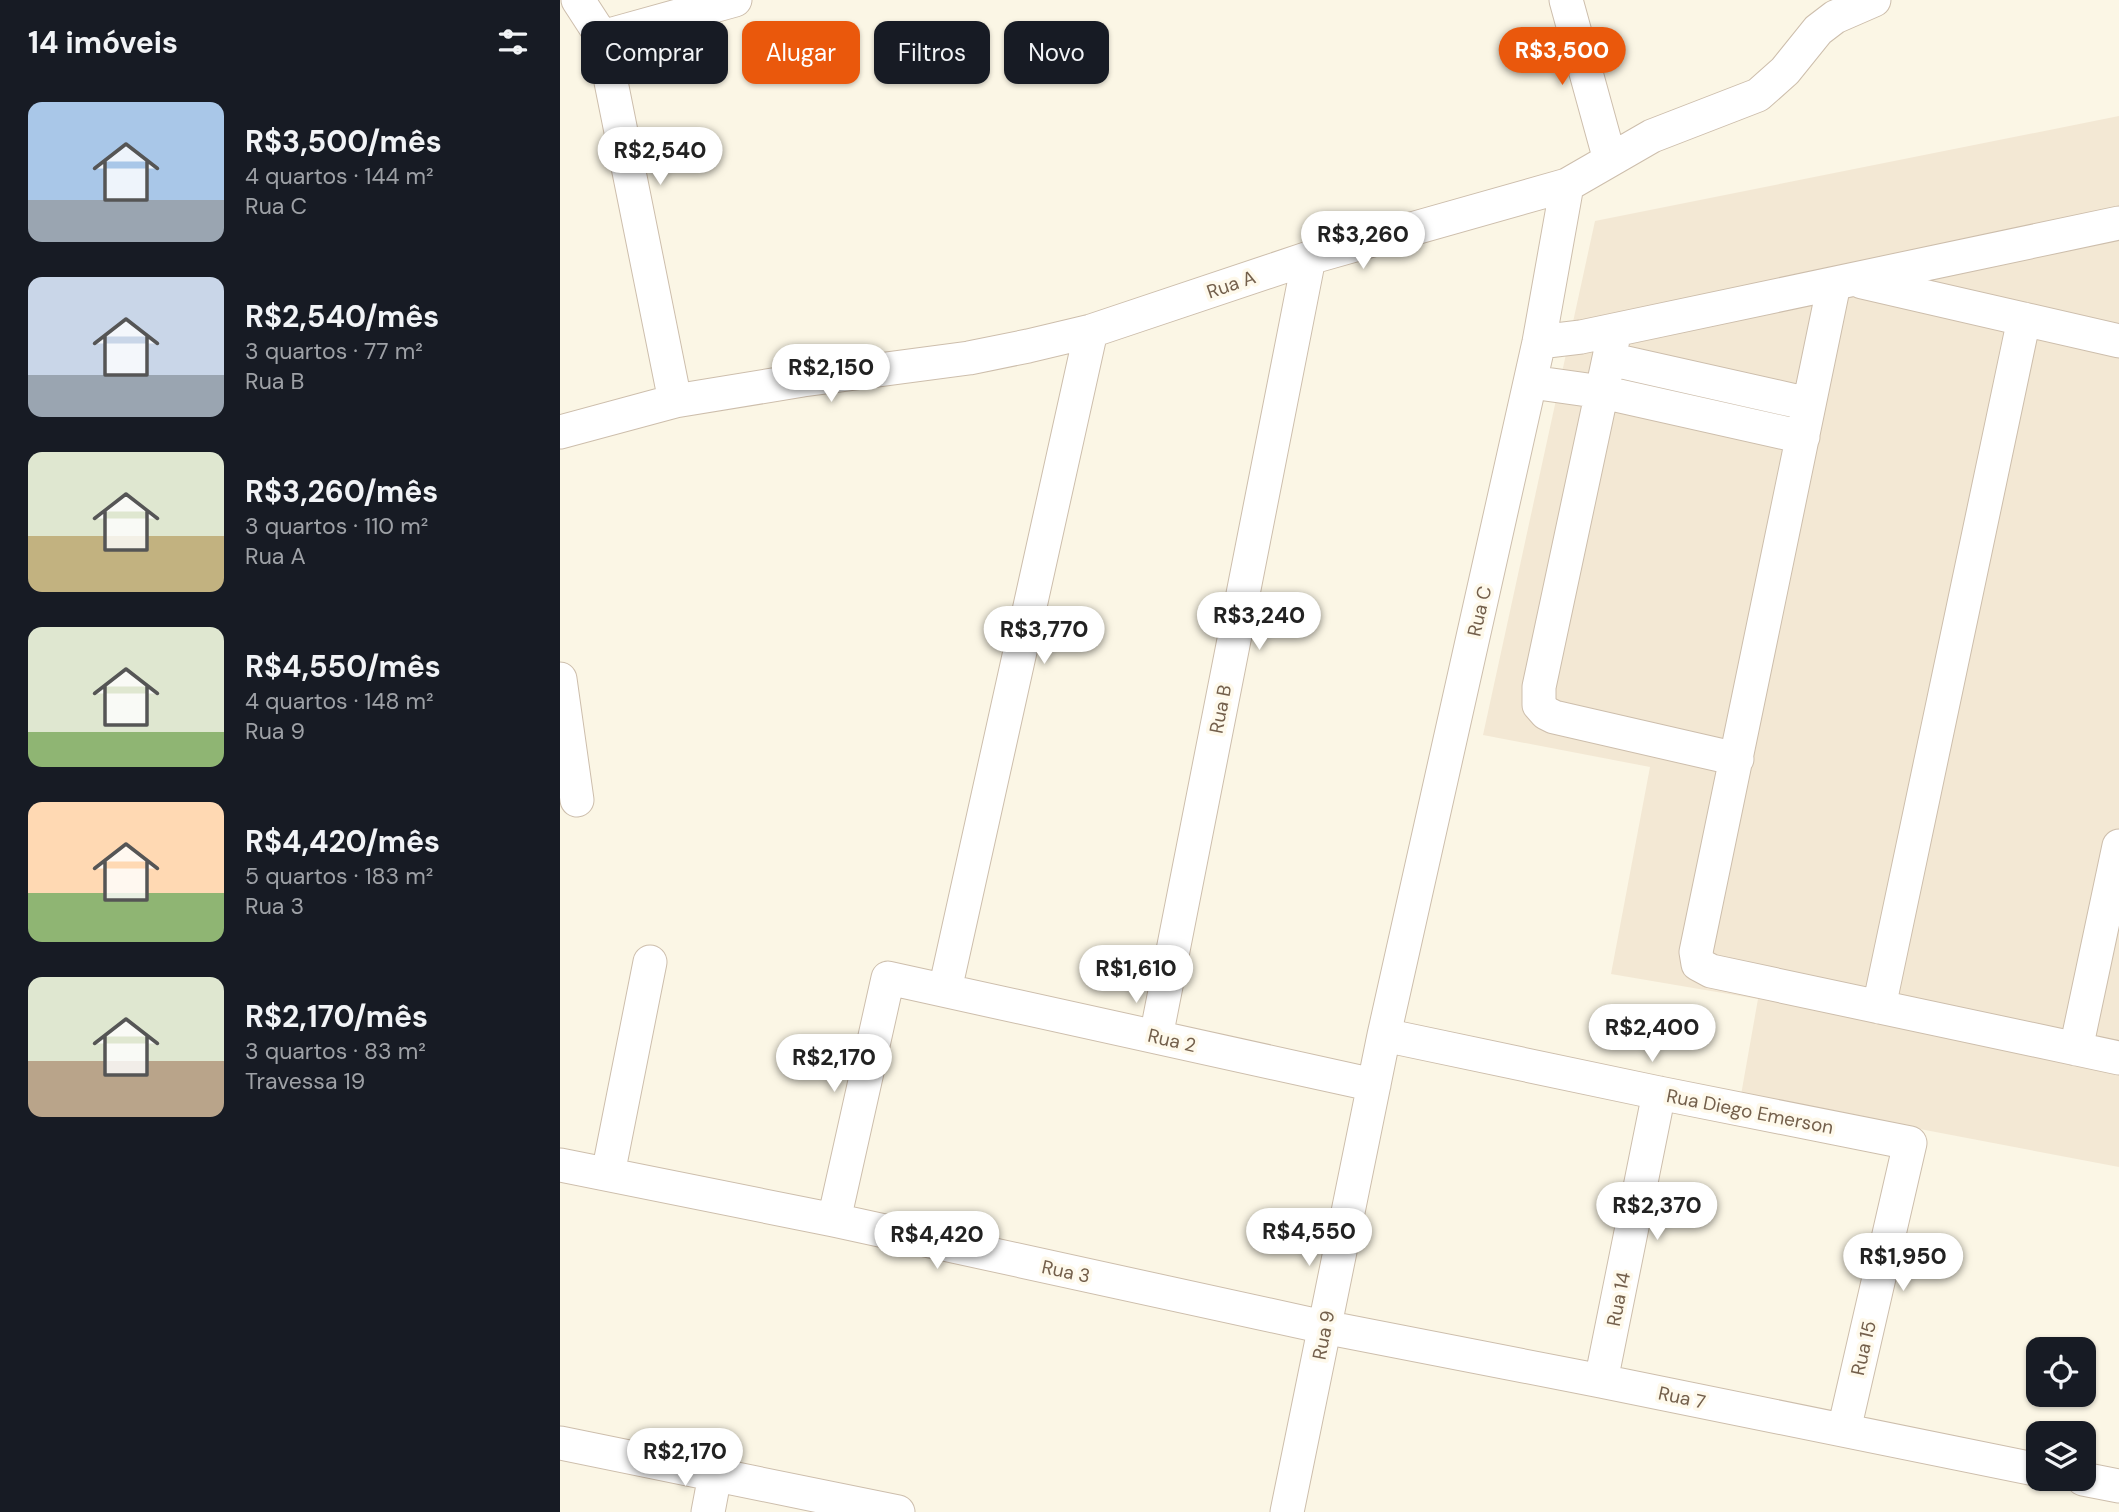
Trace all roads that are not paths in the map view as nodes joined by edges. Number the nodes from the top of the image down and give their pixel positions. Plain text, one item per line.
1 (578, 0) edge
2 (735, 0) edge
3 (1566, 0) edge
4 (1874, 0) edge
5 (592, 21) edge
6 (660, 21) edge
7 (611, 84) edge
8 (1610, 160) junction
9 (1567, 185) junction
10 (2119, 223) edge
11 (1309, 258) junction
12 (1843, 282) junction
13 (2024, 319) junction
14 (1091, 331) junction
15 (2119, 341) edge
16 (1539, 342) junction
17 (1612, 344) junction
18 (1531, 382) junction
19 (1602, 392) junction
20 (675, 401) junction
21 (1809, 404) junction
22 (560, 432) edge
23 (1802, 436) junction
24 (560, 678) edge
25 (1737, 759) junction
26 (577, 800) dead end
27 (2119, 846) edge
28 (650, 962) dead end
29 (945, 989) junction
30 (1879, 1007) junction
31 (1384, 1035) junction
32 (1156, 1037) junction
33 (2076, 1049) junction
34 (2119, 1058) edge
35 (1374, 1085) junction
36 (1659, 1093) junction
37 (1910, 1143) joint
38 (560, 1165) edge
39 (608, 1174) junction
40 (834, 1220) junction
41 (1324, 1327) junction
42 (1601, 1381) junction
43 (1844, 1430) junction
44 (560, 1443) edge
45 (2026, 1467) edge
46 (715, 1475) junction
47 (2096, 1482) edge
48 (2119, 1486) edge
49 (708, 1512) edge
50 (898, 1512) edge
51 (1287, 1512) edge

1 - 5 street
2 - 6 street
3 - 8 street
4 - 8 street, Rua A
7 - 20 street
8 - 9 street, Rua A
9 - 11 street, Rua A
9 - 16 street, Rua C
10 - 12 street
11 - 14 street, Rua A
11 - 32 street, Rua B
12 - 13 street
12 - 17 street
12 - 21 street
13 - 15 street
13 - 30 street
14 - 20 street, Rua A
14 - 29 street
16 - 17 street
16 - 18 street, Rua C
17 - 19 street
17 - 21 street
18 - 19 street
18 - 31 street, Rua C
19 - 23 street
19 - 25 street
20 - 22 street, Rua A
21 - 23 street
23 - 25 street
24 - 26 street
25 - 30 street
27 - 33 street
28 - 39 street
29 - 32 street, Rua 2
29 - 40 street, Rua 2
30 - 33 street
31 - 35 street, Rua 9
31 - 36 street, Rua Diego Emerson
32 - 35 street, Rua 2
33 - 34 street
35 - 41 street, Rua 9
36 - 37 street, Rua Diego Emerson
36 - 42 street, Rua 14
37 - 43 street, Rua 15
38 - 39 street, Rua 3
39 - 40 street, Rua 3
40 - 41 street, Rua 3
41 - 42 street, Rua 7
41 - 51 street, Rua 9
42 - 43 street, Rua 7
43 - 45 street, Rua 7
44 - 46 street
46 - 49 street
46 - 50 street
47 - 48 street

